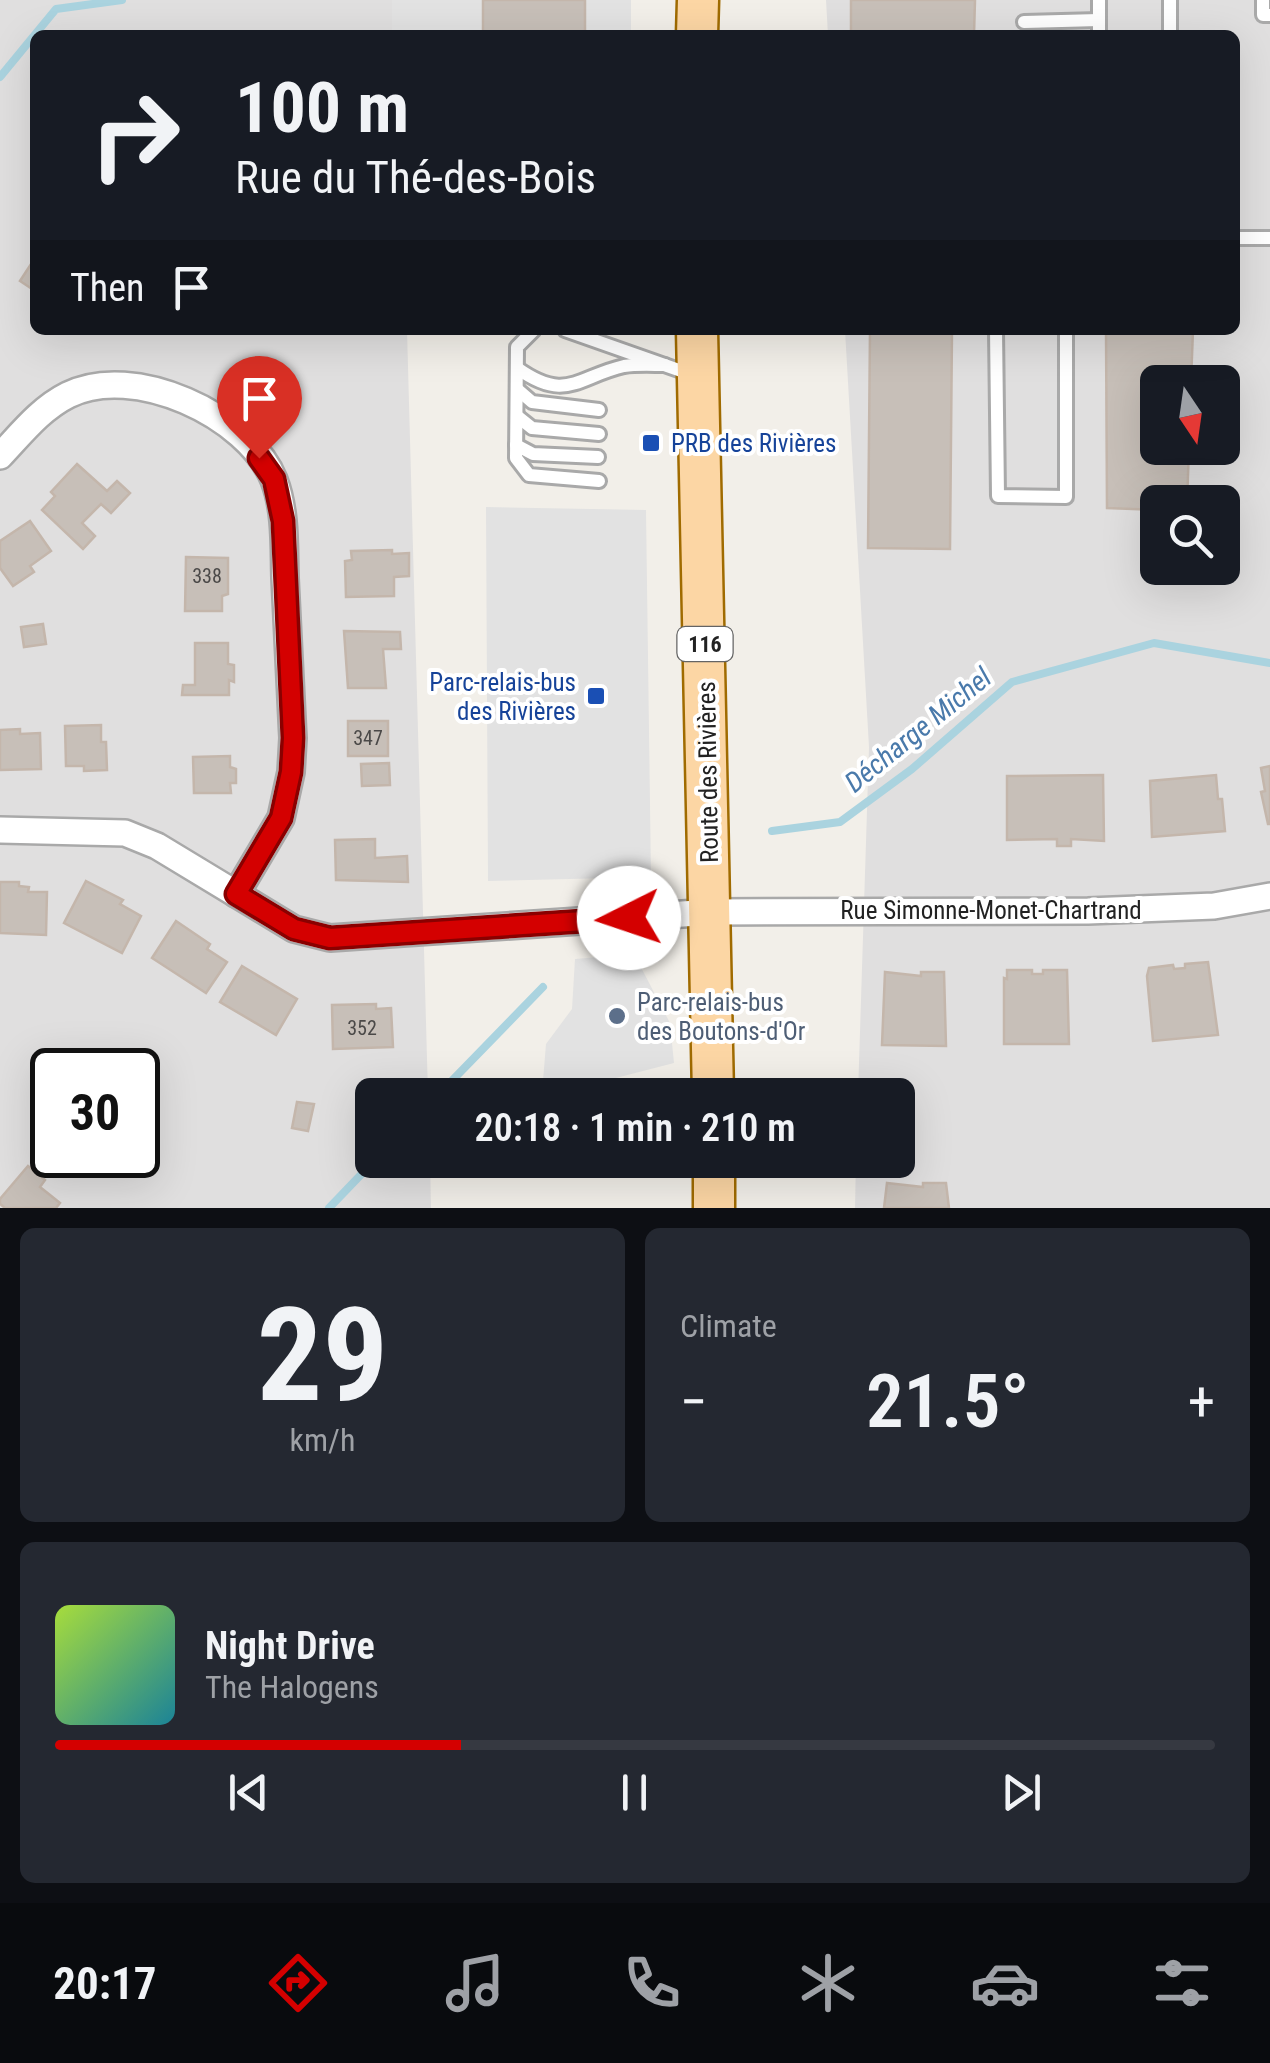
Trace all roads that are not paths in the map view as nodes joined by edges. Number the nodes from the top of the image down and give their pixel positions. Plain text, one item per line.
1 (698, 0) edge
2 (1099, 0) edge
3 (1170, 0) edge
4 (1264, 0) edge
5 (1270, 15) edge
6 (1024, 22) dead end
7 (1099, 28) edge
8 (697, 30) edge
9 (1170, 30) edge
10 (1240, 238) edge
11 (1270, 238) edge
12 (529, 335) edge
13 (579, 335) edge
14 (696, 335) edge
15 (996, 335) edge
16 (1066, 335) edge
17 (516, 368) junction
18 (682, 371) junction
19 (517, 388) junction
20 (599, 410) dead end
21 (517, 416) junction
22 (598, 434) dead end
23 (516, 446) junction
24 (0, 456) edge
25 (598, 458) dead end
26 (599, 481) dead end
27 (0, 830) edge
28 (236, 894) junction
29 (1270, 896) edge
30 (712, 912) junction
31 (713, 1078) edge
32 (714, 1178) edge
33 (714, 1208) edge

1 - 8 main road
2 - 7 lane
3 - 9 lane
4 - 5 lane
6 - 7 lane
10 - 11 lane
12 - 17 lane
13 - 18 lane
14 - 18 main road, Route des Rivières / 116
15 - 16 lane
17 - 18 lane
17 - 19 lane
18 - 30 main road, Route des Rivières / 116
19 - 20 lane
19 - 21 lane
21 - 22 lane
21 - 23 lane
23 - 25 lane
23 - 26 lane
24 - 28 street
27 - 28 street, Rue Simonne-Monet-Chartrand
28 - 30 street, Rue Simonne-Monet-Chartrand
29 - 30 street, Rue Simonne-Monet-Chartrand
30 - 31 main road, Route des Rivières / 116
32 - 33 main road

